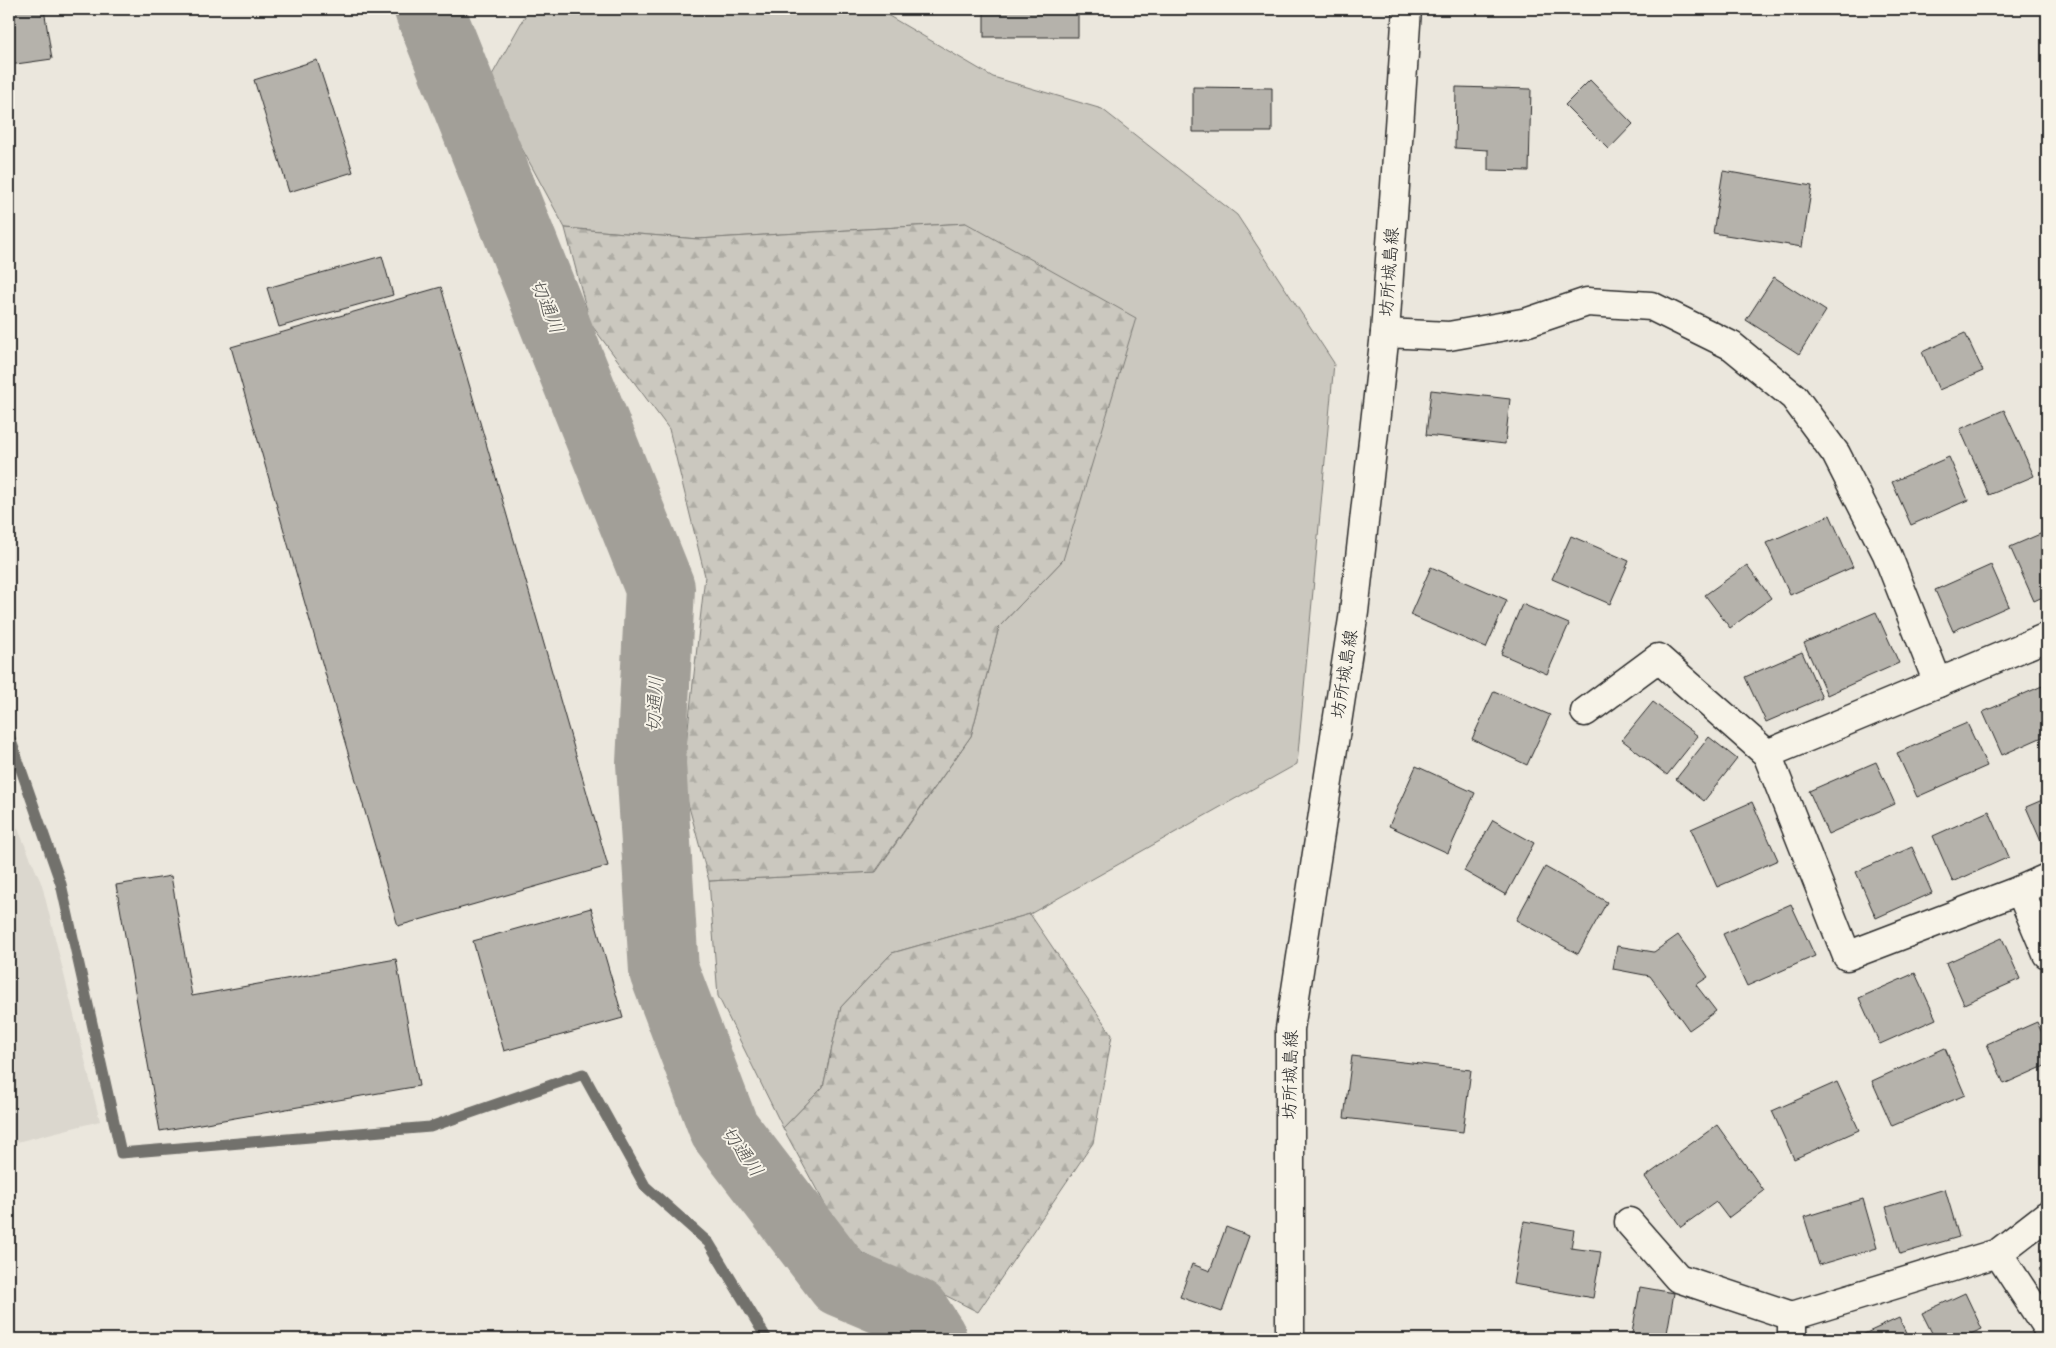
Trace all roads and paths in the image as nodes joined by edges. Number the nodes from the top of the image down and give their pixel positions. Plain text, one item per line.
1 (1407, 9) edge
2 (1386, 333) junction
3 (2047, 636) edge
4 (1938, 683) junction
5 (1585, 712) dead end
6 (1767, 754) junction
7 (2047, 878) edge
8 (2020, 890) junction
9 (2047, 954) edge
10 (2047, 1215) edge
11 (1629, 1222) dead end
12 (1998, 1253) junction
13 (1792, 1327) edge
14 (2047, 1328) edge
15 (1290, 1339) edge

1 - 2 street, 坊所城島線
2 - 4 street
2 - 15 street, 坊所城島線
3 - 4 street
4 - 6 street
5 - 6 street
6 - 8 street
7 - 8 street
8 - 9 street
10 - 12 street
11 - 13 street
12 - 13 street
12 - 14 street

